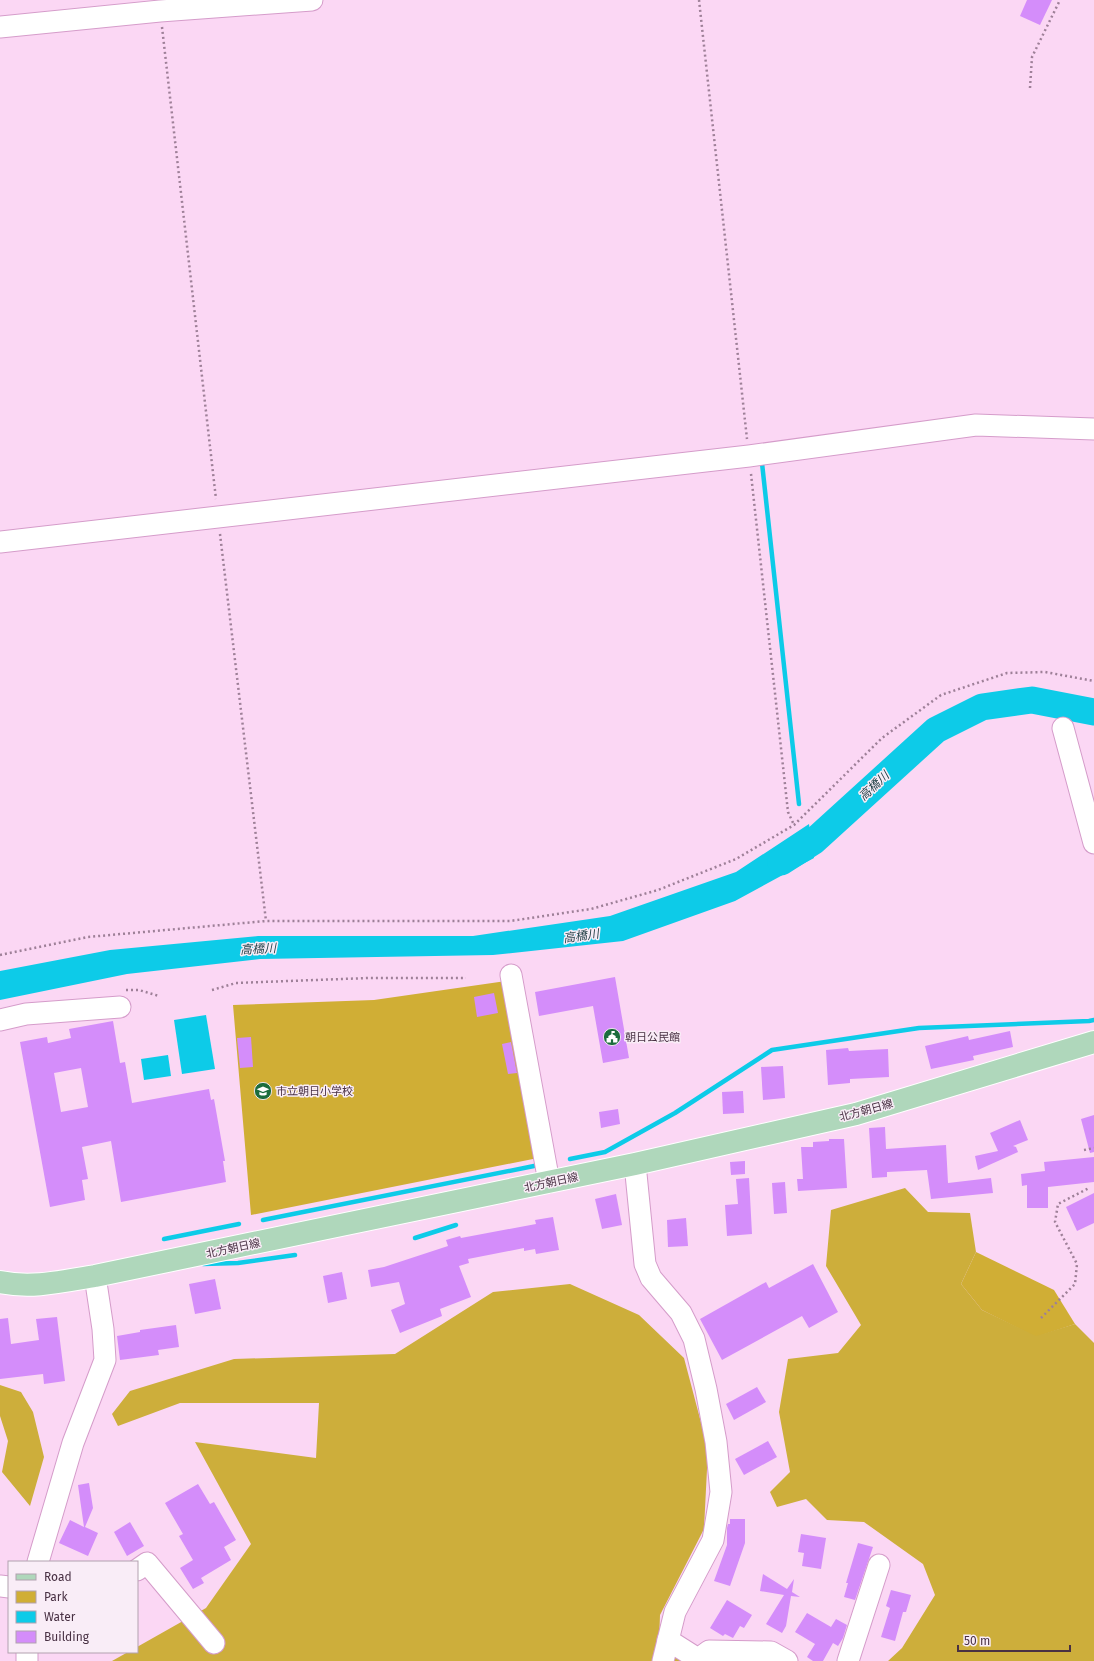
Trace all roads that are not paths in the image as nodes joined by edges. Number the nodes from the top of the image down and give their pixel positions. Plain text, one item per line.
1 (312, 0) edge
2 (0, 27) edge
3 (1094, 429) edge
4 (0, 542) edge
5 (1063, 728) dead end
6 (1094, 843) edge
7 (511, 975) dead end
8 (120, 1007) dead end
9 (0, 1020) edge
10 (1094, 1042) edge
11 (635, 1164) junction
12 (549, 1182) junction
13 (95, 1276) junction
14 (0, 1282) edge
15 (38, 1561) edge
16 (879, 1565) dead end
17 (138, 1569) edge
18 (668, 1640) junction
19 (214, 1644) dead end
20 (663, 1661) edge
21 (787, 1661) edge
22 (848, 1661) edge

1 - 2 street
3 - 4 street
5 - 6 street
7 - 12 street
8 - 9 street
10 - 11 main road, 北方朝日線
11 - 12 main road, 北方朝日線
11 - 18 street
12 - 13 main road, 北方朝日線
13 - 14 main road, 北方朝日線
13 - 15 street
16 - 22 street
17 - 19 street
18 - 20 street
18 - 21 street

